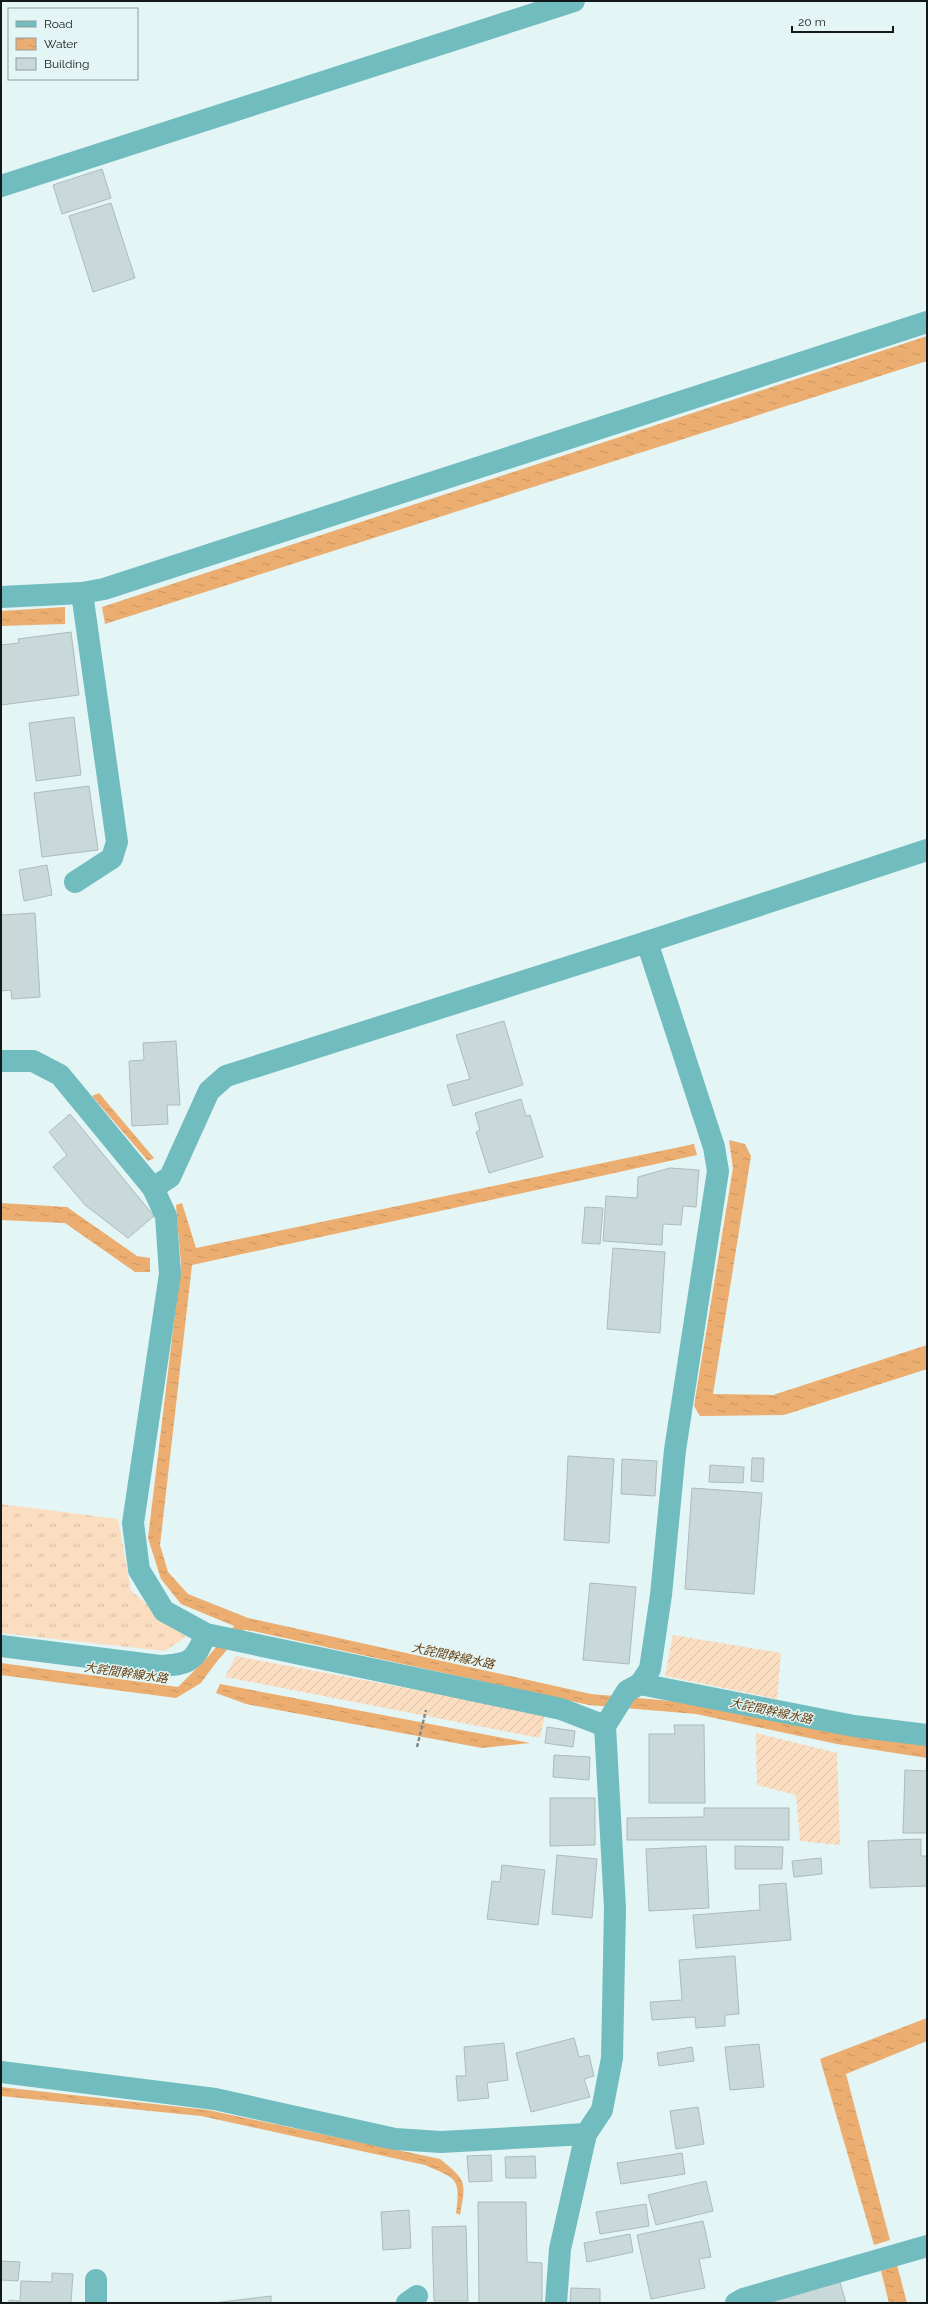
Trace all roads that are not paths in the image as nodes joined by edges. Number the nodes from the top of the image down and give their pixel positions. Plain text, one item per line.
1 (574, 1) edge
2 (1, 186) edge
3 (927, 322) edge
4 (82, 593) junction
5 (1, 597) edge
6 (927, 850) edge
7 (75, 882) dead end
8 (647, 942) junction
9 (1, 1061) edge
10 (153, 1188) junction
11 (206, 1634) junction
12 (1, 1646) edge
13 (633, 1688) junction
14 (609, 1720) junction
15 (927, 1735) edge
16 (1, 2072) edge
17 (586, 2134) junction
18 (927, 2246) edge
19 (96, 2280) dead end
20 (96, 2303) edge
21 (556, 2303) edge
22 (736, 2303) edge

1 - 2 street
3 - 4 street
4 - 5 street
4 - 7 street
6 - 8 street
8 - 10 street
8 - 13 street
9 - 10 street
10 - 11 street
11 - 12 street
11 - 14 street
13 - 14 street
13 - 15 street
14 - 17 street
16 - 17 street
17 - 21 street
18 - 22 street
19 - 20 street

